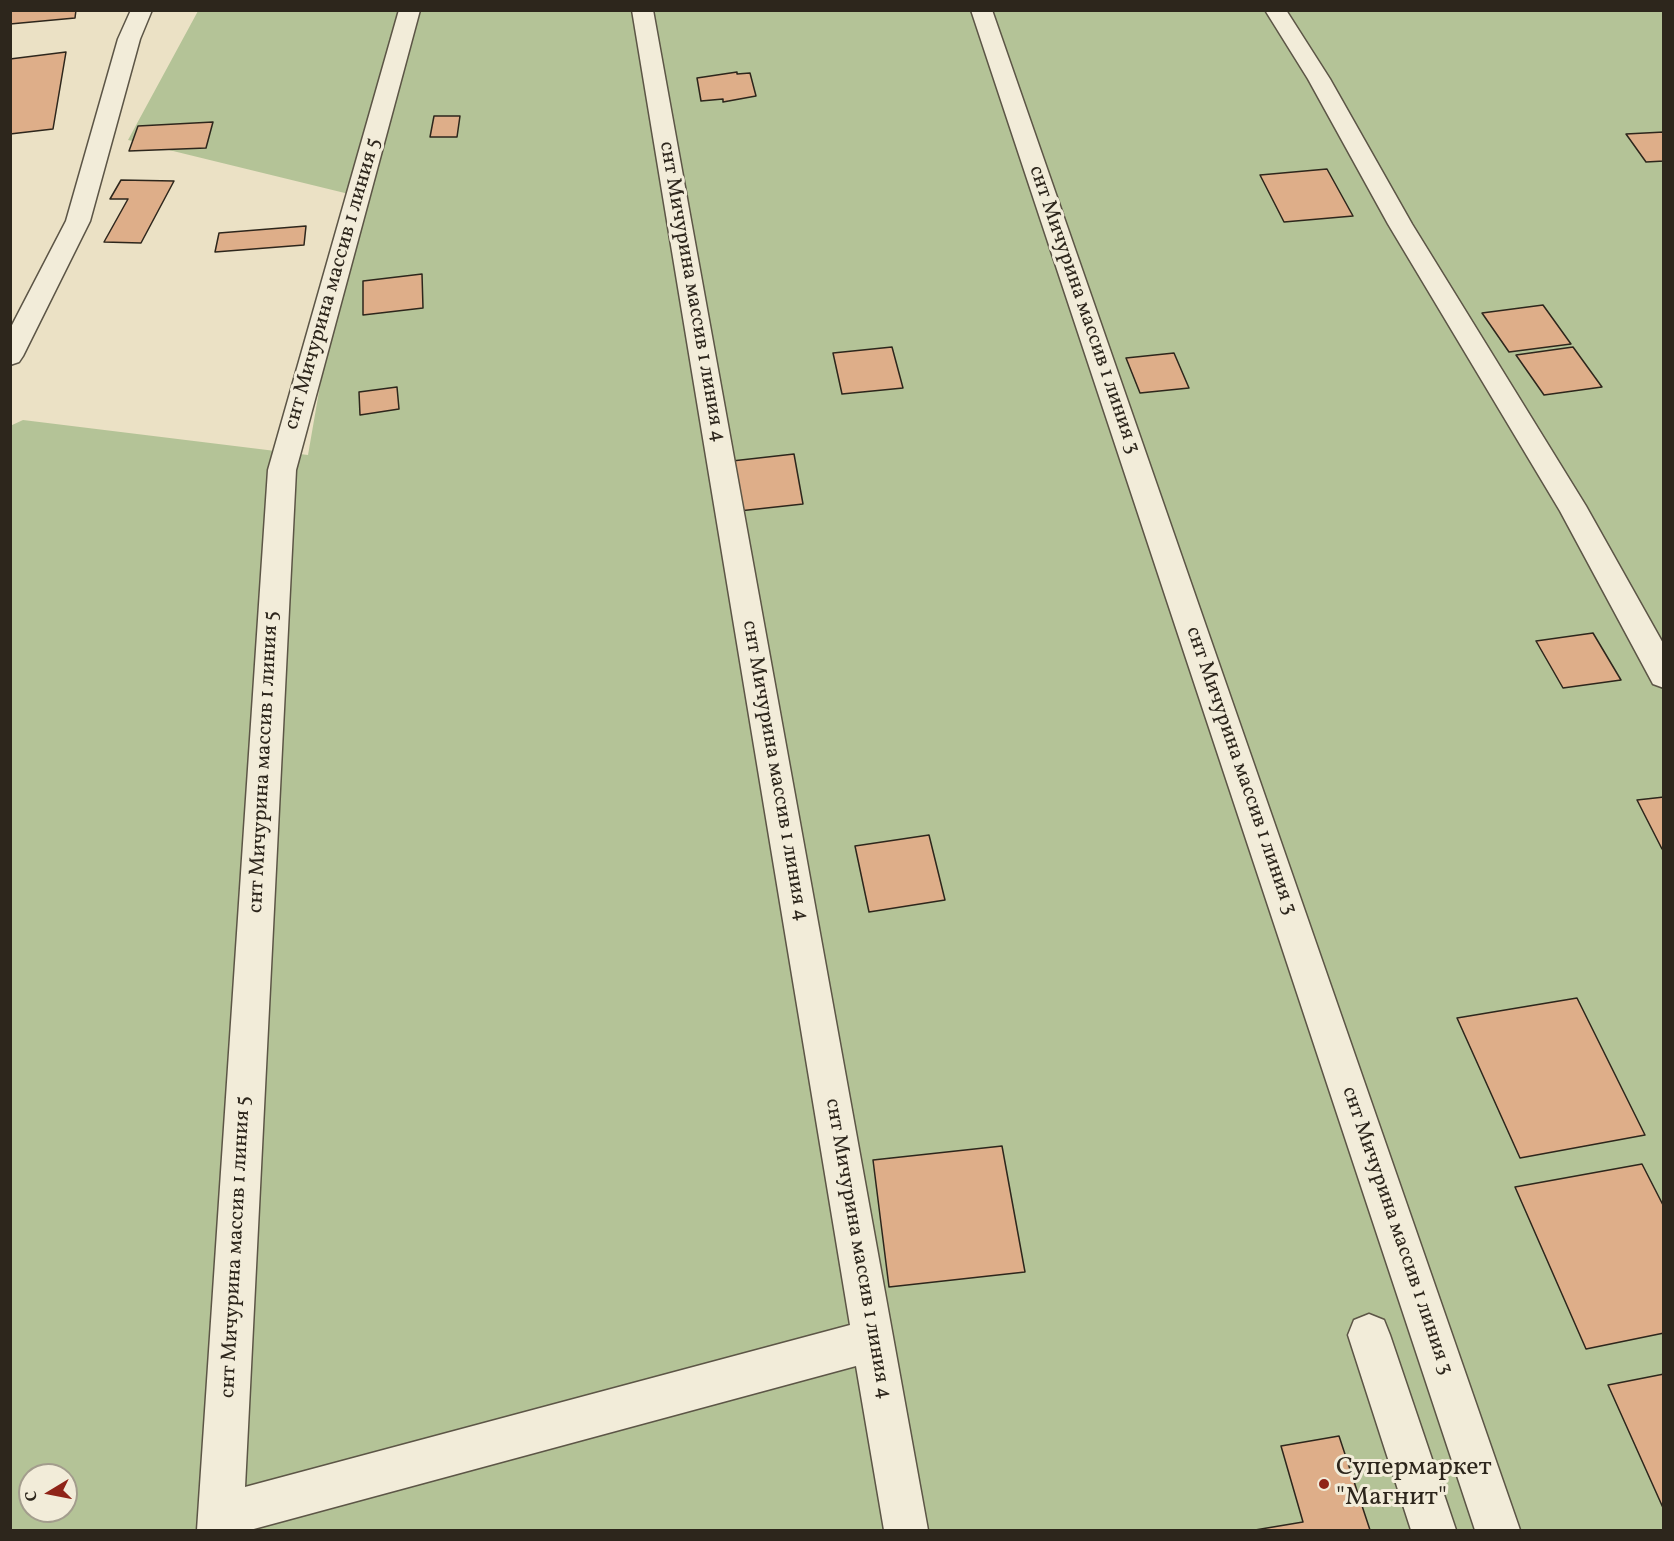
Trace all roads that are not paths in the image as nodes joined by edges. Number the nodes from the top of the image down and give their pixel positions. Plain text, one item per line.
1 (142, 10) edge
2 (410, 10) edge
3 (642, 10) edge
4 (981, 10) edge
5 (1275, 10) edge
6 (10, 356) edge
7 (1664, 675) edge
8 (1369, 1335) dead end
9 (873, 1340) junction
10 (220, 1523) edge
11 (906, 1530) edge
12 (1434, 1530) edge
13 (1498, 1530) edge

1 - 6 street
2 - 10 street, снт Мичурина массив 1 линия 5
3 - 9 street, снт Мичурина массив 1 линия 4
4 - 13 street, снт Мичурина массив 1 линия 3
5 - 7 street
8 - 12 street
9 - 10 street
9 - 11 street, снт Мичурина массив 1 линия 4

